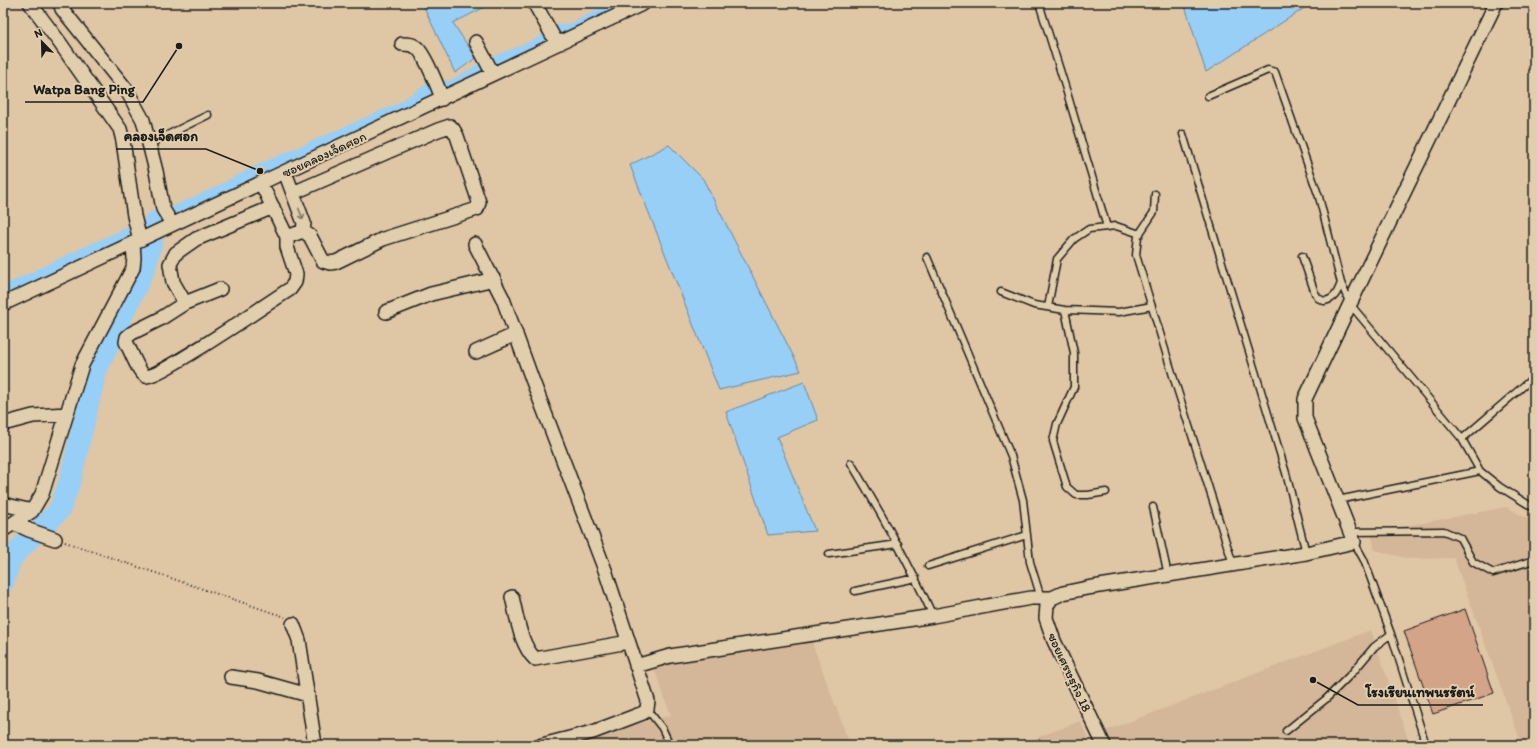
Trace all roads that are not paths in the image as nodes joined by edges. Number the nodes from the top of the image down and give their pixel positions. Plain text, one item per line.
1 (30, 3) edge
2 (60, 3) edge
3 (1039, 3) edge
4 (1496, 3) edge
5 (640, 4) edge
6 (536, 6) dead end
7 (557, 40) junction
8 (476, 42) dead end
9 (402, 44) dead end
10 (490, 67) junction
11 (441, 95) junction
12 (1208, 96) dead end
13 (208, 115) dead end
14 (1183, 134) dead end
15 (149, 144) junction
16 (285, 172) junction
17 (261, 183) junction
18 (292, 193) junction
19 (1156, 194) dead end
20 (273, 207) junction
21 (168, 218) junction
22 (1107, 227) junction
23 (303, 231) junction
24 (1140, 234) junction
25 (286, 236) junction
26 (137, 239) junction
27 (475, 244) dead end
28 (1302, 256) dead end
29 (927, 257) dead end
30 (494, 279) junction
31 (1342, 283) junction
32 (220, 289) dead end
33 (1001, 292) dead end
34 (184, 303) junction
35 (3, 304) edge
36 (1350, 304) junction
37 (1152, 306) junction
38 (1048, 307) junction
39 (1065, 310) junction
40 (386, 312) dead end
41 (516, 334) junction
42 (476, 352) dead end
43 (1534, 377) edge
44 (67, 414) junction
45 (3, 424) edge
46 (1462, 439) junction
47 (851, 463) dead end
48 (1480, 471) junction
49 (1106, 492) dead end
50 (1338, 500) junction
51 (3, 504) edge
52 (1152, 507) dead end
53 (1534, 508) edge
54 (32, 511) junction
55 (8, 527) edge
56 (1027, 535) junction
57 (1352, 537) junction
58 (55, 539) road end
59 (898, 544) junction
60 (1306, 553) junction
61 (829, 554) dead end
62 (1534, 560) edge
63 (1233, 564) junction
64 (928, 566) dead end
65 (1168, 575) junction
66 (916, 578) junction
67 (855, 591) dead end
68 (512, 597) dead end
69 (1047, 598) junction
70 (933, 616) junction
71 (293, 624) road end
72 (1391, 634) junction
73 (628, 642) junction
74 (636, 666) junction
75 (231, 677) dead end
76 (308, 694) junction
77 (647, 709) junction
78 (1286, 731) dead end
79 (568, 742) edge
80 (316, 745) edge
81 (542, 745) edge
82 (670, 745) edge
83 (1104, 745) edge
84 (1426, 745) edge

1 - 26 street
2 - 15 street
3 - 22 lane
4 - 36 street
5 - 7 street, ซอยคลองเจ็ดศอก
6 - 7 street
7 - 10 street, ซอยคลองเจ็ดศอก
8 - 10 street
9 - 11 street
10 - 11 street, ซอยคลองเจ็ดศอก
11 - 16 street, ซอยคลองเจ็ดศอก
12 - 31 lane
13 - 15 lane
14 - 60 lane
15 - 21 street
16 - 17 street, ซอยคลองเจ็ดศอก
16 - 18 street
17 - 20 street
17 - 21 street, ซอยคลองเจ็ดศอก
18 -> 23 street
18 - 23 street
19 - 24 lane
20 - 25 street
20 - 34 street
21 - 26 street, ซอยคลองเจ็ดศอก
22 - 24 lane
22 - 38 lane
23 - 25 street
24 - 37 lane
25 - 34 street
26 - 35 street, ซอยคลองเจ็ดศอก
26 - 44 street
27 - 30 street
28 - 31 lane
29 - 56 lane
30 - 40 street
30 - 41 street
31 - 36 lane
32 - 34 street
33 - 38 lane
36 - 46 lane
36 - 50 street
37 - 39 lane
37 - 63 lane
38 - 39 lane
39 - 49 lane
41 - 42 street
41 - 73 street
43 - 46 lane
44 - 45 street
44 - 54 street
46 - 48 lane
47 - 59 lane
48 - 50 lane
48 - 53 lane
50 - 57 street
51 - 54 street
52 - 65 lane
54 - 55 street
55 - 58 street
56 - 64 lane
56 - 69 lane
57 - 60 street
57 - 62 lane
57 - 72 lane
59 - 61 lane
59 - 66 lane
60 - 63 street
63 - 65 street
65 - 69 street
66 - 67 lane
66 - 70 lane
68 - 73 street
69 - 70 street
69 - 83 street, ซอยเศรษฐกิจ 18
70 - 74 street
71 - 76 street
72 - 78 lane
72 - 84 lane
73 - 74 street
74 - 77 street
75 - 76 street
76 - 80 street
77 - 79 street
77 - 82 lane
79 - 81 street

